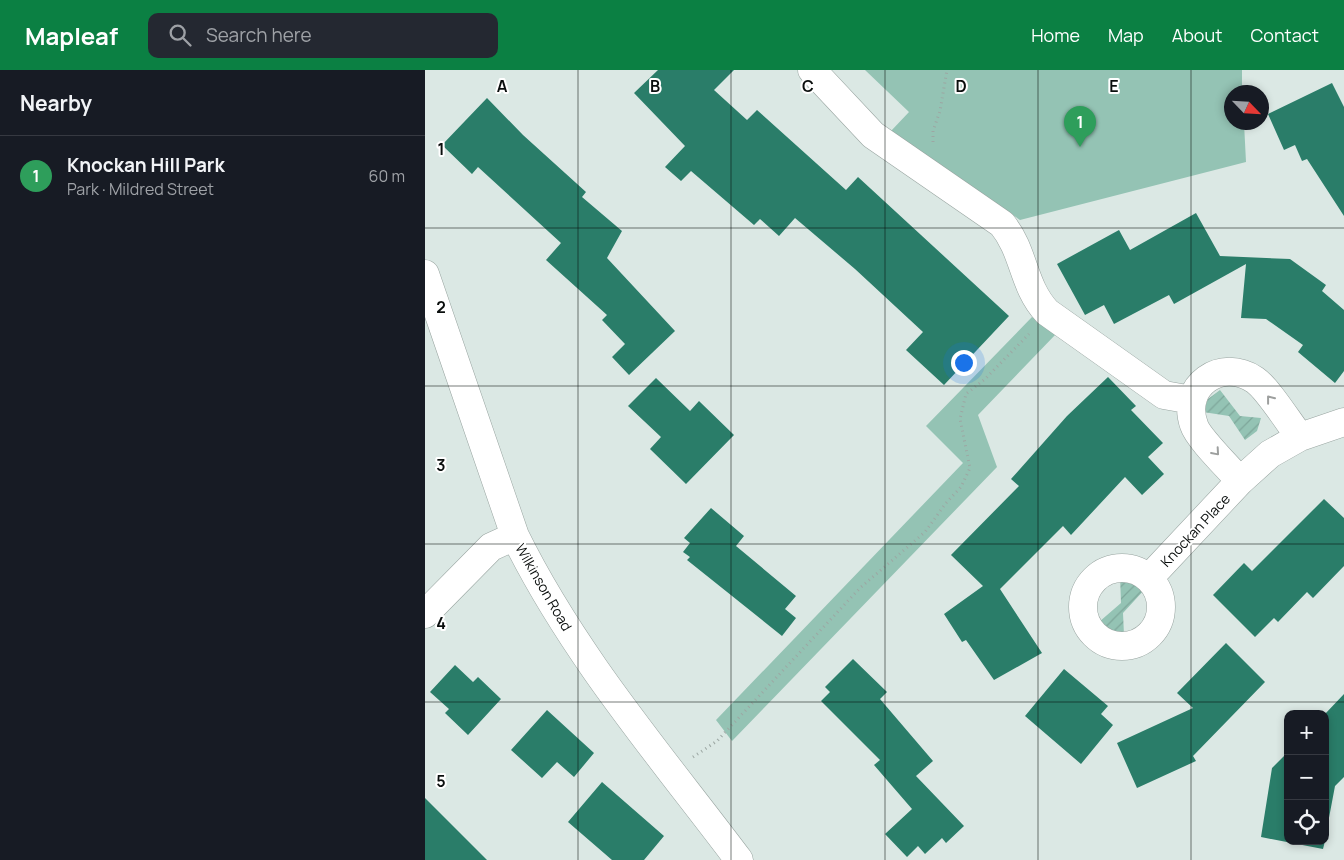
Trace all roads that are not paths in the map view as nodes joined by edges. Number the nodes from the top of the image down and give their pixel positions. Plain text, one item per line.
1 (812, 70) edge
2 (425, 274) edge
3 (1192, 400) junction
4 (1344, 422) edge
5 (1300, 437) junction
6 (1240, 481) junction
7 (515, 536) junction
8 (1149, 578) dead end
9 (425, 614) edge
10 (739, 860) edge

1 - 3 street
2 - 7 street, Wilkinson Road
5 -> 3 street
3 -> 6 street, Knockan Place
4 - 5 street, Knockan Place
5 - 6 street, Knockan Place
6 - 8 street, Knockan Place
7 - 9 street
7 - 10 street, Wilkinson Road

